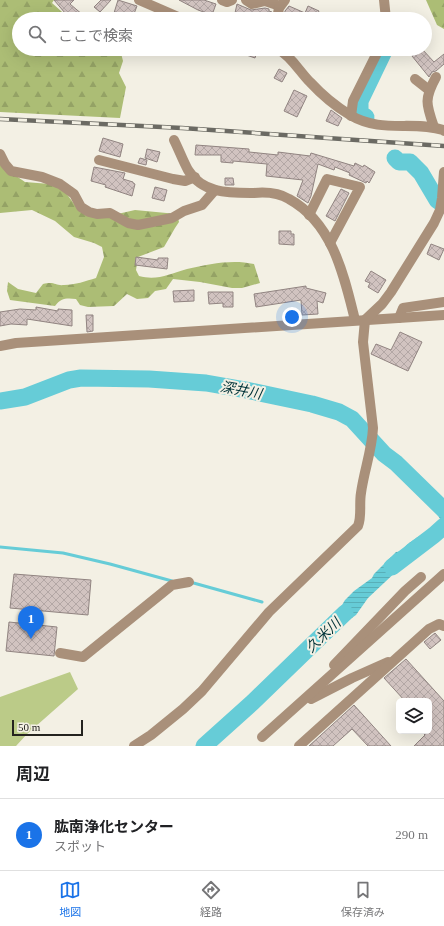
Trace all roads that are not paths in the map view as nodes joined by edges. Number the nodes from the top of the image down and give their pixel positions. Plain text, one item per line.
1 (139, 0) edge
2 (222, 0) edge
3 (232, 0) edge
4 (246, 0) edge
5 (384, 0) edge
6 (282, 3) edge
7 (167, 12) edge
8 (385, 12) edge
9 (286, 56) edge
10 (376, 56) edge
11 (436, 77) dead end
12 (415, 79) dead end
13 (429, 90) junction
14 (351, 116) junction
15 (434, 127) junction
16 (444, 131) edge
17 (174, 140) dead end
18 (0, 154) edge
19 (99, 160) dead end
20 (444, 172) edge
21 (195, 178) junction
22 (215, 190) junction
23 (444, 213) edge
24 (309, 215) junction
25 (444, 217) edge
26 (434, 223) junction
27 (330, 243) junction
28 (444, 302) edge
29 (444, 315) edge
30 (399, 318) junction
31 (360, 320) junction
32 (0, 346) edge
33 (444, 574) edge
34 (421, 577) dead end
35 (189, 582) dead end
36 (443, 623) edge
37 (60, 653) dead end
38 (399, 655) junction
39 (296, 706) junction
40 (262, 737) junction
41 (134, 746) edge
42 (258, 746) edge
43 (299, 746) edge

1 - 7 street
2 - 3 street
4 - 6 street
5 - 8 street
9 - 14 street
10 - 14 street
11 - 13 street
12 - 13 street
13 - 15 street
14 - 15 street
15 - 16 street
17 - 21 street
18 - 22 street
19 - 21 street
20 - 26 street
21 - 22 street
22 - 24 street
23 - 26 street
24 - 27 street
24 - 27 street
25 - 26 street
26 - 31 street
27 - 31 street
28 - 30 street
29 - 30 street
30 - 31 street
31 - 32 street
31 - 41 street
33 - 39 street
34 - 40 street
35 - 37 street
36 - 38 street
38 - 39 street
38 - 43 street
39 - 40 street
40 - 42 street

